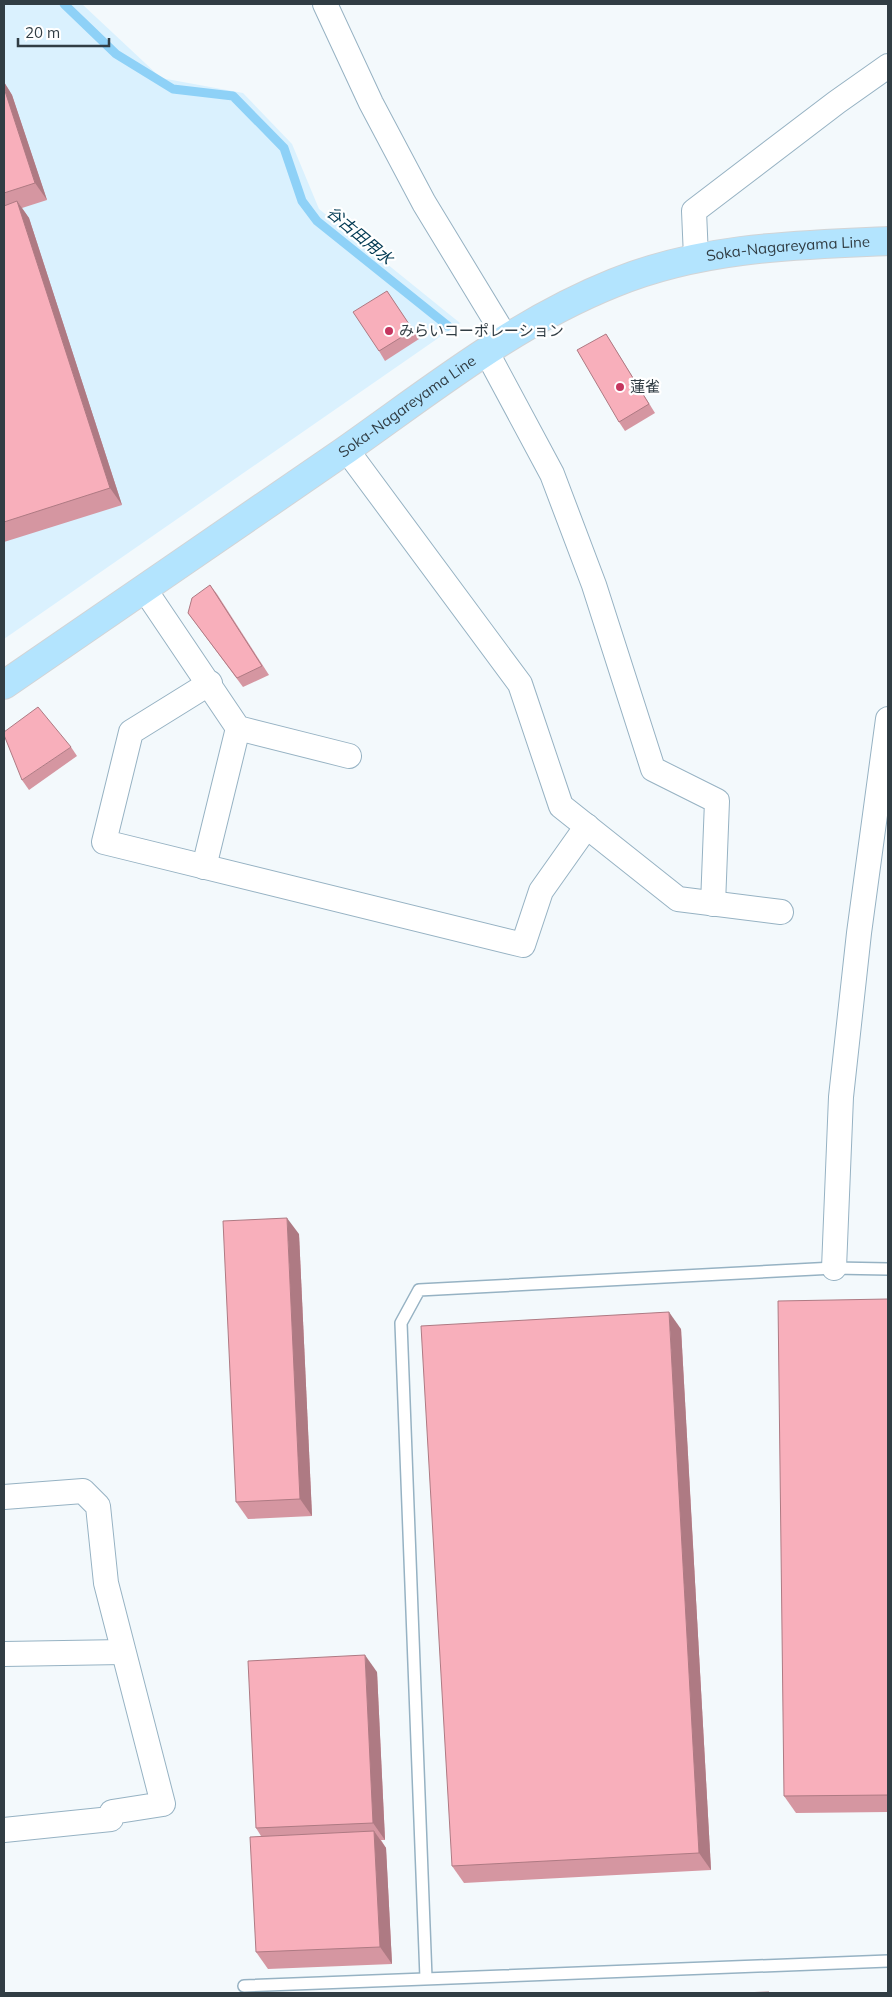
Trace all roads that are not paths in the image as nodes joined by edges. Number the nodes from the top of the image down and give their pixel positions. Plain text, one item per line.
1 (324, 4) edge
2 (888, 66) edge
3 (888, 241) edge
4 (696, 257) junction
5 (496, 345) junction
6 (346, 449) junction
7 (145, 590) junction
8 (210, 683) junction
9 (4, 685) edge
10 (888, 720) edge
11 (238, 728) junction
12 (349, 756) dead end
13 (587, 826) junction
14 (204, 867) junction
15 (713, 904) junction
16 (781, 912) dead end
17 (834, 1268) junction
18 (888, 1269) edge
19 (4, 1497) edge
20 (123, 1652) junction
21 (4, 1654) edge
22 (4, 1830) edge
23 (888, 1961) edge
24 (426, 1978) junction
25 (244, 1986) dead end

1 - 5 street
2 - 4 street
3 - 4 main road, Soka-Nagareyama Line
4 - 5 main road, Soka-Nagareyama Line
5 - 6 main road, Soka-Nagareyama Line
5 - 15 street
6 - 7 main road, Soka-Nagareyama Line
6 - 13 street
7 - 8 street
7 - 9 main road, Soka-Nagareyama Line
8 - 11 street
8 - 14 street
10 - 17 street
11 - 12 street
11 - 14 street
13 - 14 street
13 - 15 street
15 - 16 street
17 - 18 lane
17 - 24 lane
19 - 20 street
20 - 21 street
20 - 22 street
23 - 24 lane
24 - 25 lane

